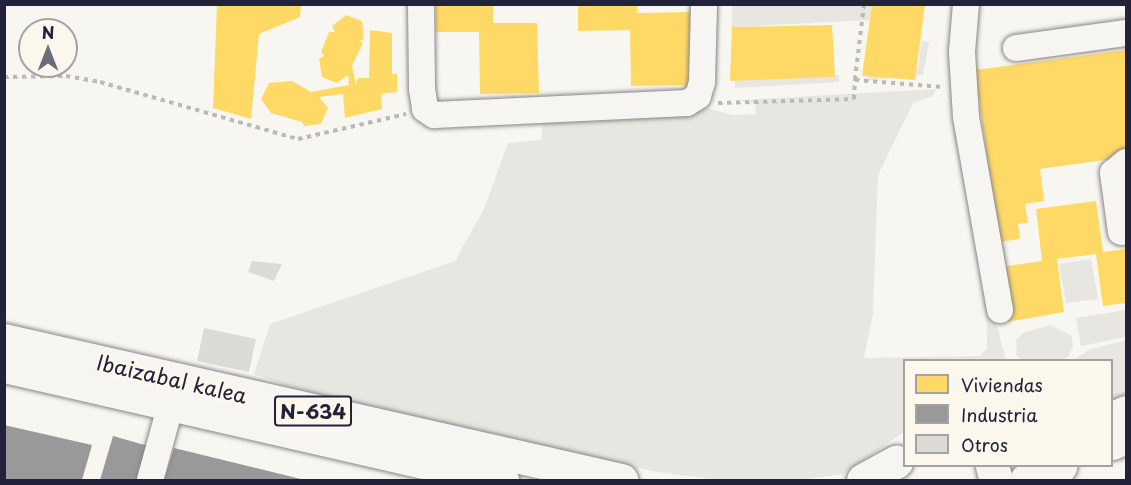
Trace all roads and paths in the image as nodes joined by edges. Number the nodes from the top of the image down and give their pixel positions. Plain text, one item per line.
1 (421, 4) edge
2 (704, 4) edge
3 (864, 4) edge
4 (966, 4) edge
5 (1126, 33) edge
6 (1016, 48) dead end
7 (4, 77) edge
8 (855, 80) junction
9 (964, 89) junction
10 (687, 103) junction
11 (425, 109) junction
12 (1126, 162) edge
13 (1120, 232) dead end
14 (1000, 310) dead end
15 (4, 340) edge
16 (4, 366) edge
17 (171, 404) junction
18 (897, 464) edge
19 (1055, 467) edge
20 (457, 475) edge
21 (150, 480) edge
22 (502, 480) edge
23 (621, 480) edge
24 (864, 480) edge
25 (1026, 480) edge

1 - 11 street
2 - 10 street
3 - 8 path
4 - 9 street
5 - 6 street
7 - 11 path
8 - 9 path
8 - 10 path
9 - 14 street
10 - 11 street
12 - 13 street
15 - 23 highway, Ibaizabal kalea / N-634
16 - 17 highway, Ibaizabal kalea / N-634
17 - 20 highway, Ibaizabal kalea / N-634
17 - 21 street, Ibaizabal kalea
18 - 24 highway
19 - 25 highway
20 - 22 highway, Ibaizabal kalea / N-634

